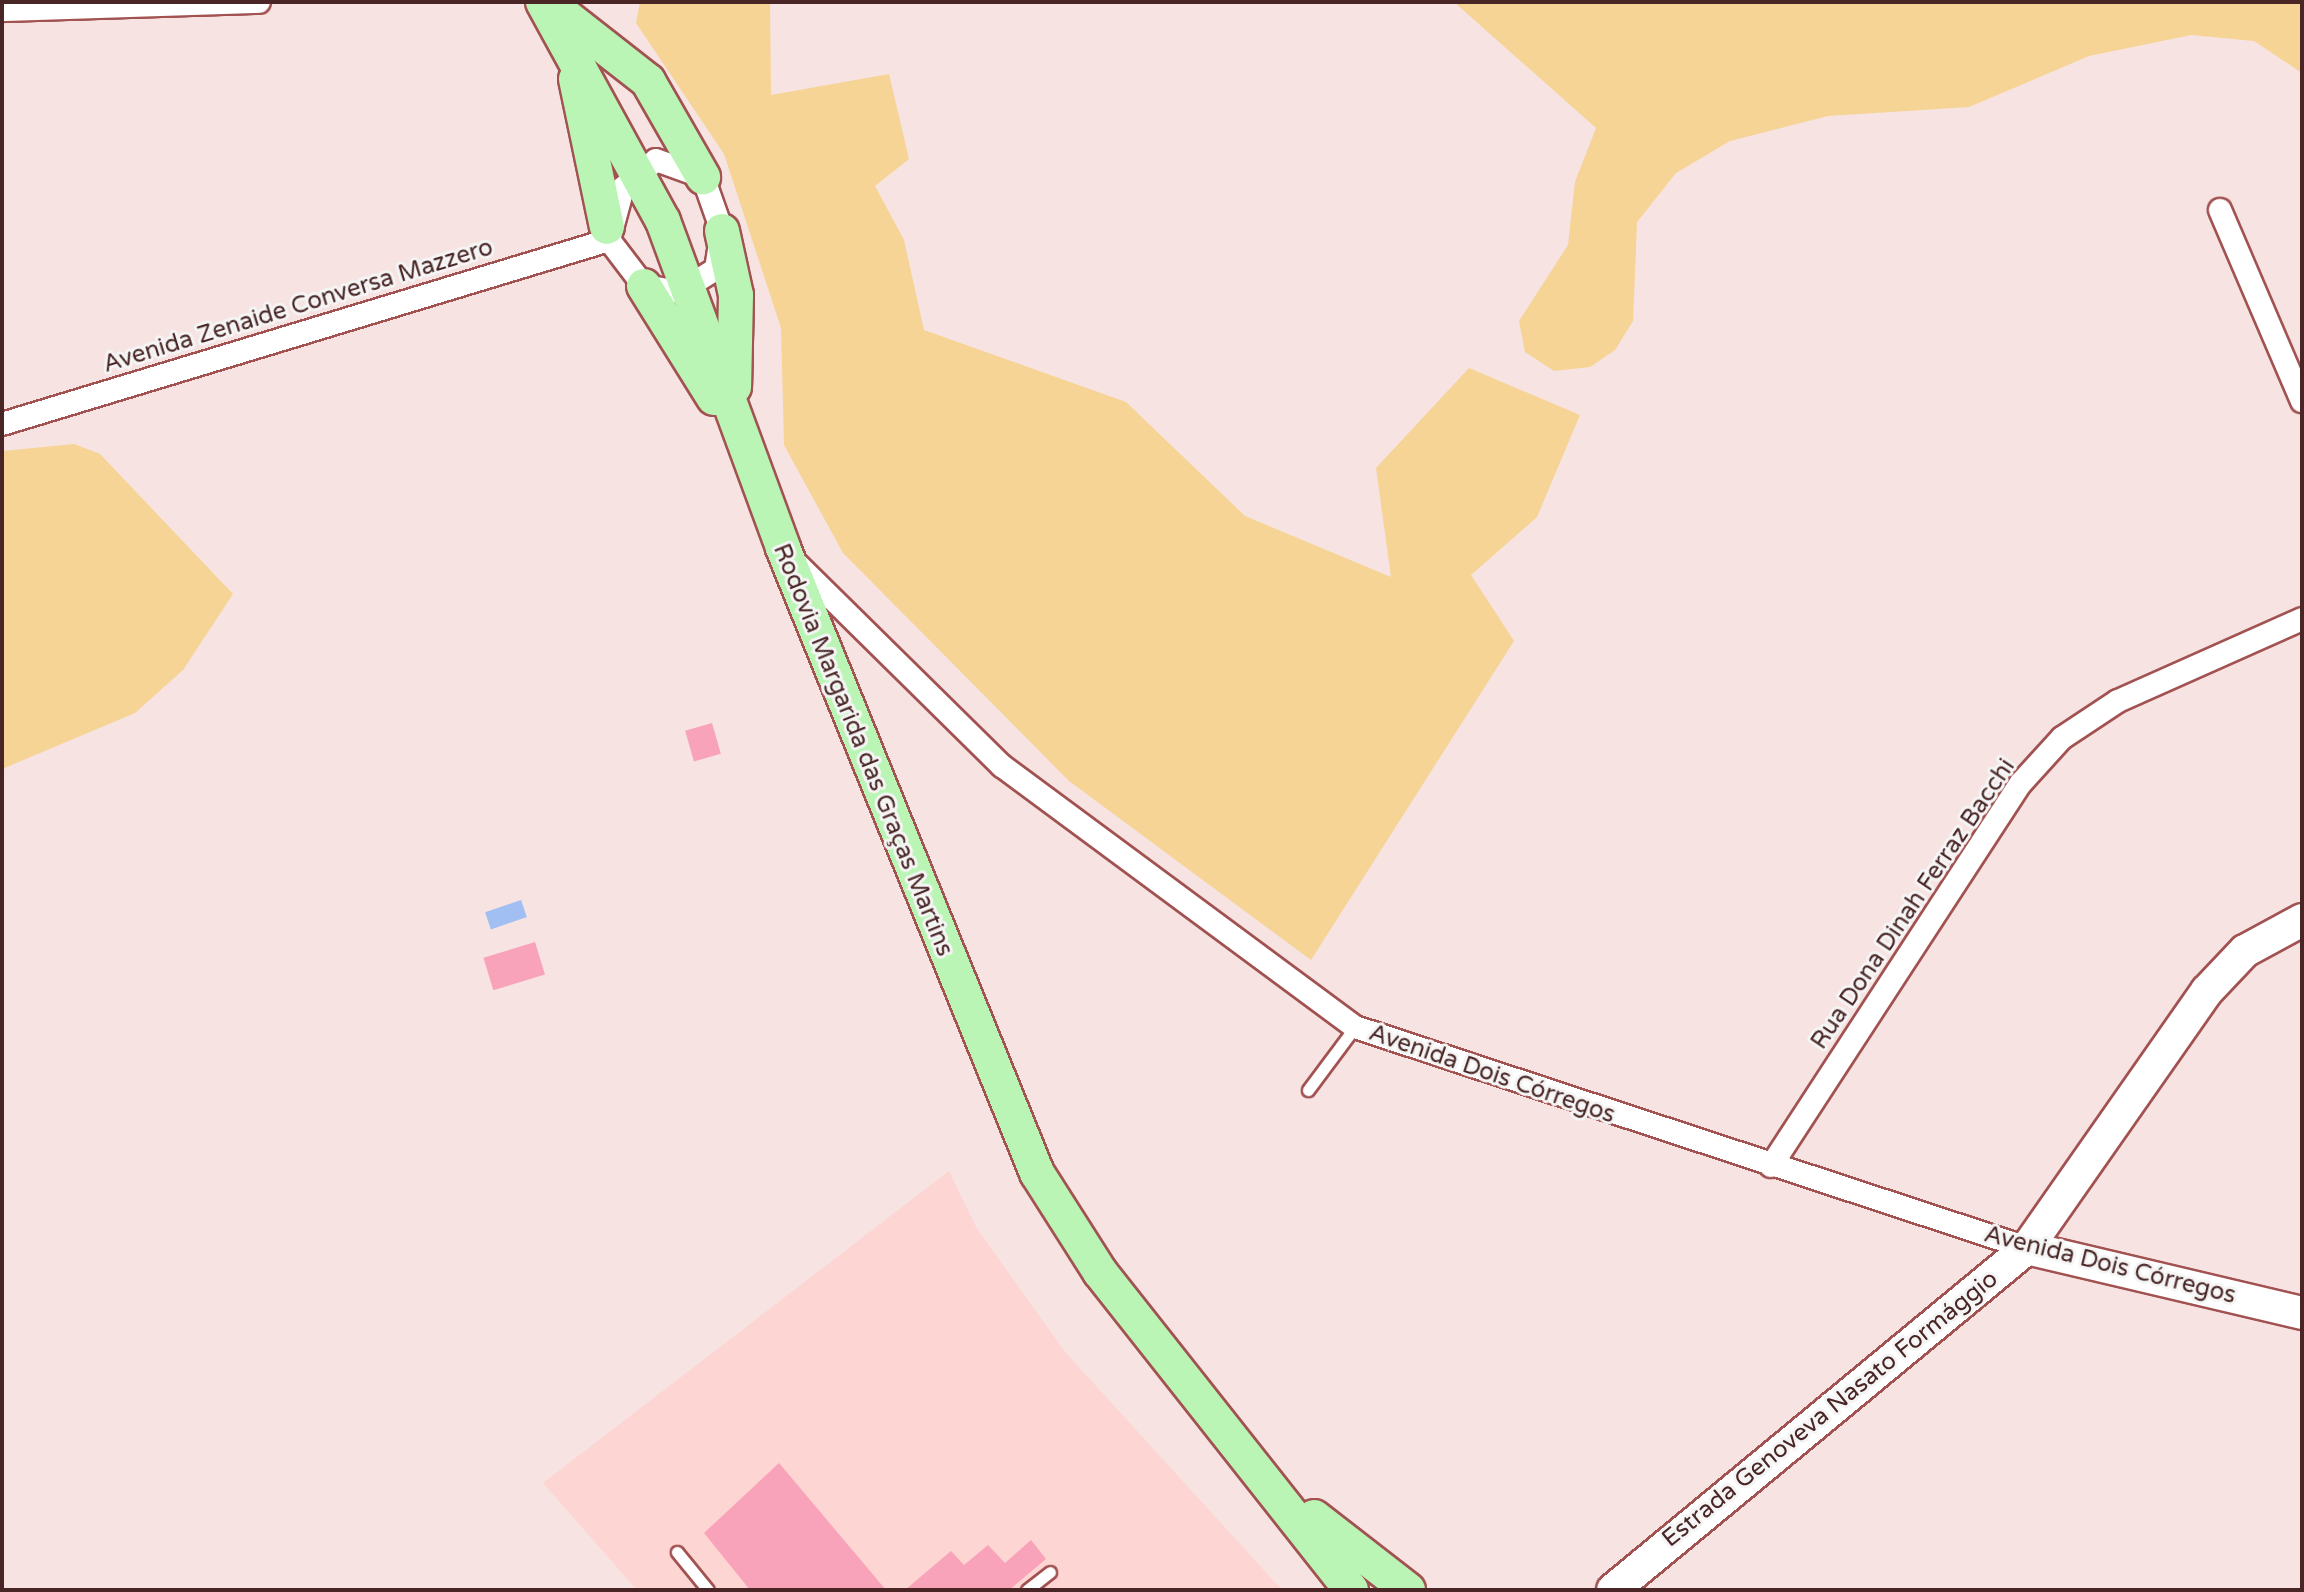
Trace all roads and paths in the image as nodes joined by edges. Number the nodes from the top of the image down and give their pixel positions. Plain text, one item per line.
1 (259, 2) edge
2 (544, 2) edge
3 (2, 10) edge
4 (566, 40) junction
5 (638, 169) junction
6 (703, 177) junction
7 (2220, 210) dead end
8 (722, 231) junction
9 (608, 234) junction
10 (644, 286) junction
11 (691, 287) junction
12 (2302, 401) edge
13 (736, 418) junction
14 (2, 424) edge
15 (783, 548) junction
16 (2302, 619) edge
17 (2302, 920) edge
18 (1355, 1027) junction
19 (1308, 1090) dead end
20 (1771, 1166) junction
21 (2027, 1248) junction
22 (2302, 1313) edge
23 (1253, 1460) junction
24 (677, 1552) dead end
25 (1050, 1572) dead end
26 (1622, 1580) edge
27 (1346, 1584) edge
28 (708, 1590) edge
29 (1027, 1590) edge
30 (1408, 1590) edge
31 (1599, 1590) edge

1 - 3 street
2 - 4 main road, Rodovia Margarida das Graças Martins
2 - 6 main road
4 - 5 main road, Rodovia Margarida das Graças Martins
4 - 9 main road
5 - 6 street
5 - 9 street
5 - 11 main road, Rodovia Margarida das Graças Martins
6 - 8 street
7 - 12 street
8 - 11 street
8 - 13 main road
9 - 10 street
9 - 14 street, Avenida Zenaide Conversa Mazzero
10 - 11 street
10 - 13 main road
11 - 13 main road, Rodovia Margarida das Graças Martins
13 - 15 main road, Rodovia Margarida das Graças Martins
15 - 18 street, Avenida Dois Córregos
15 - 23 main road, Rodovia Margarida das Graças Martins
16 - 20 street, Rua Dona Dinah Ferraz Bacchi
17 - 21 street, Estrada Genoveva Nasato Formággio
18 - 19 lane
18 - 20 street, Avenida Dois Córregos
20 - 21 street, Avenida Dois Córregos
21 - 22 street, Avenida Dois Córregos
21 - 26 street, Estrada Genoveva Nasato Formággio
23 - 27 main road, Rodovia Margarida das Graças Martins
23 - 30 main road, Rodovia Margarida das Graças Martins
24 - 28 lane
25 - 29 lane
26 - 31 street, Estrada Genoveva Nasato Formággio

